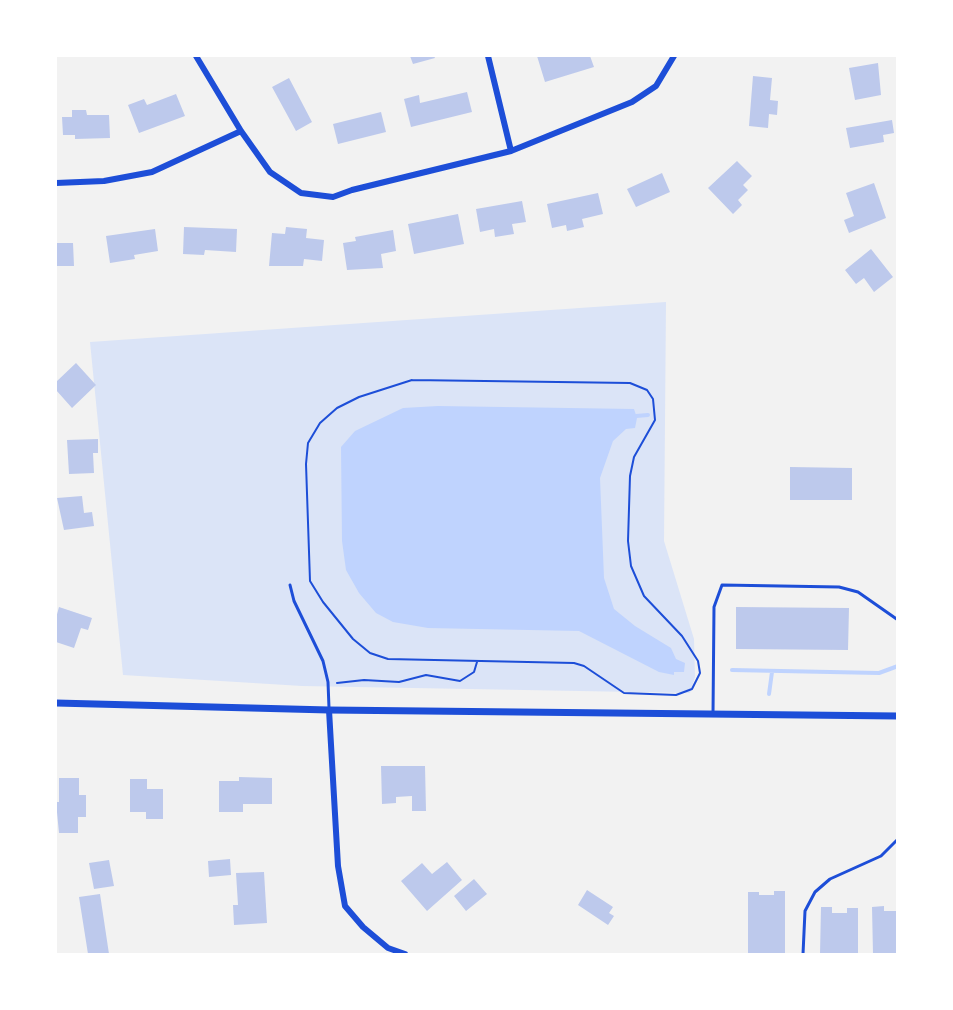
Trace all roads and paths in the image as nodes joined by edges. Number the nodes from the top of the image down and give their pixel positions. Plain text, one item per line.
1 (196, 56) edge
2 (488, 56) edge
3 (674, 56) edge
4 (241, 131) junction
5 (511, 152) junction
6 (56, 183) edge
7 (290, 585) dead end
8 (897, 620) edge
9 (477, 662) junction
10 (328, 682) junction
11 (56, 703) edge
12 (329, 710) junction
13 (713, 714) junction
14 (897, 716) edge
15 (897, 839) edge
16 (893, 844) junction
17 (897, 848) edge
18 (405, 954) edge
19 (802, 954) edge

1 - 4 street
2 - 5 street
3 - 5 street
4 - 5 street
4 - 6 street
7 - 10 lane
8 - 13 lane
9 - 9 path
9 - 10 path
10 - 12 lane
11 - 12 street
12 - 13 street
12 - 18 street
13 - 14 street
15 - 16 lane
16 - 17 lane
16 - 19 lane

